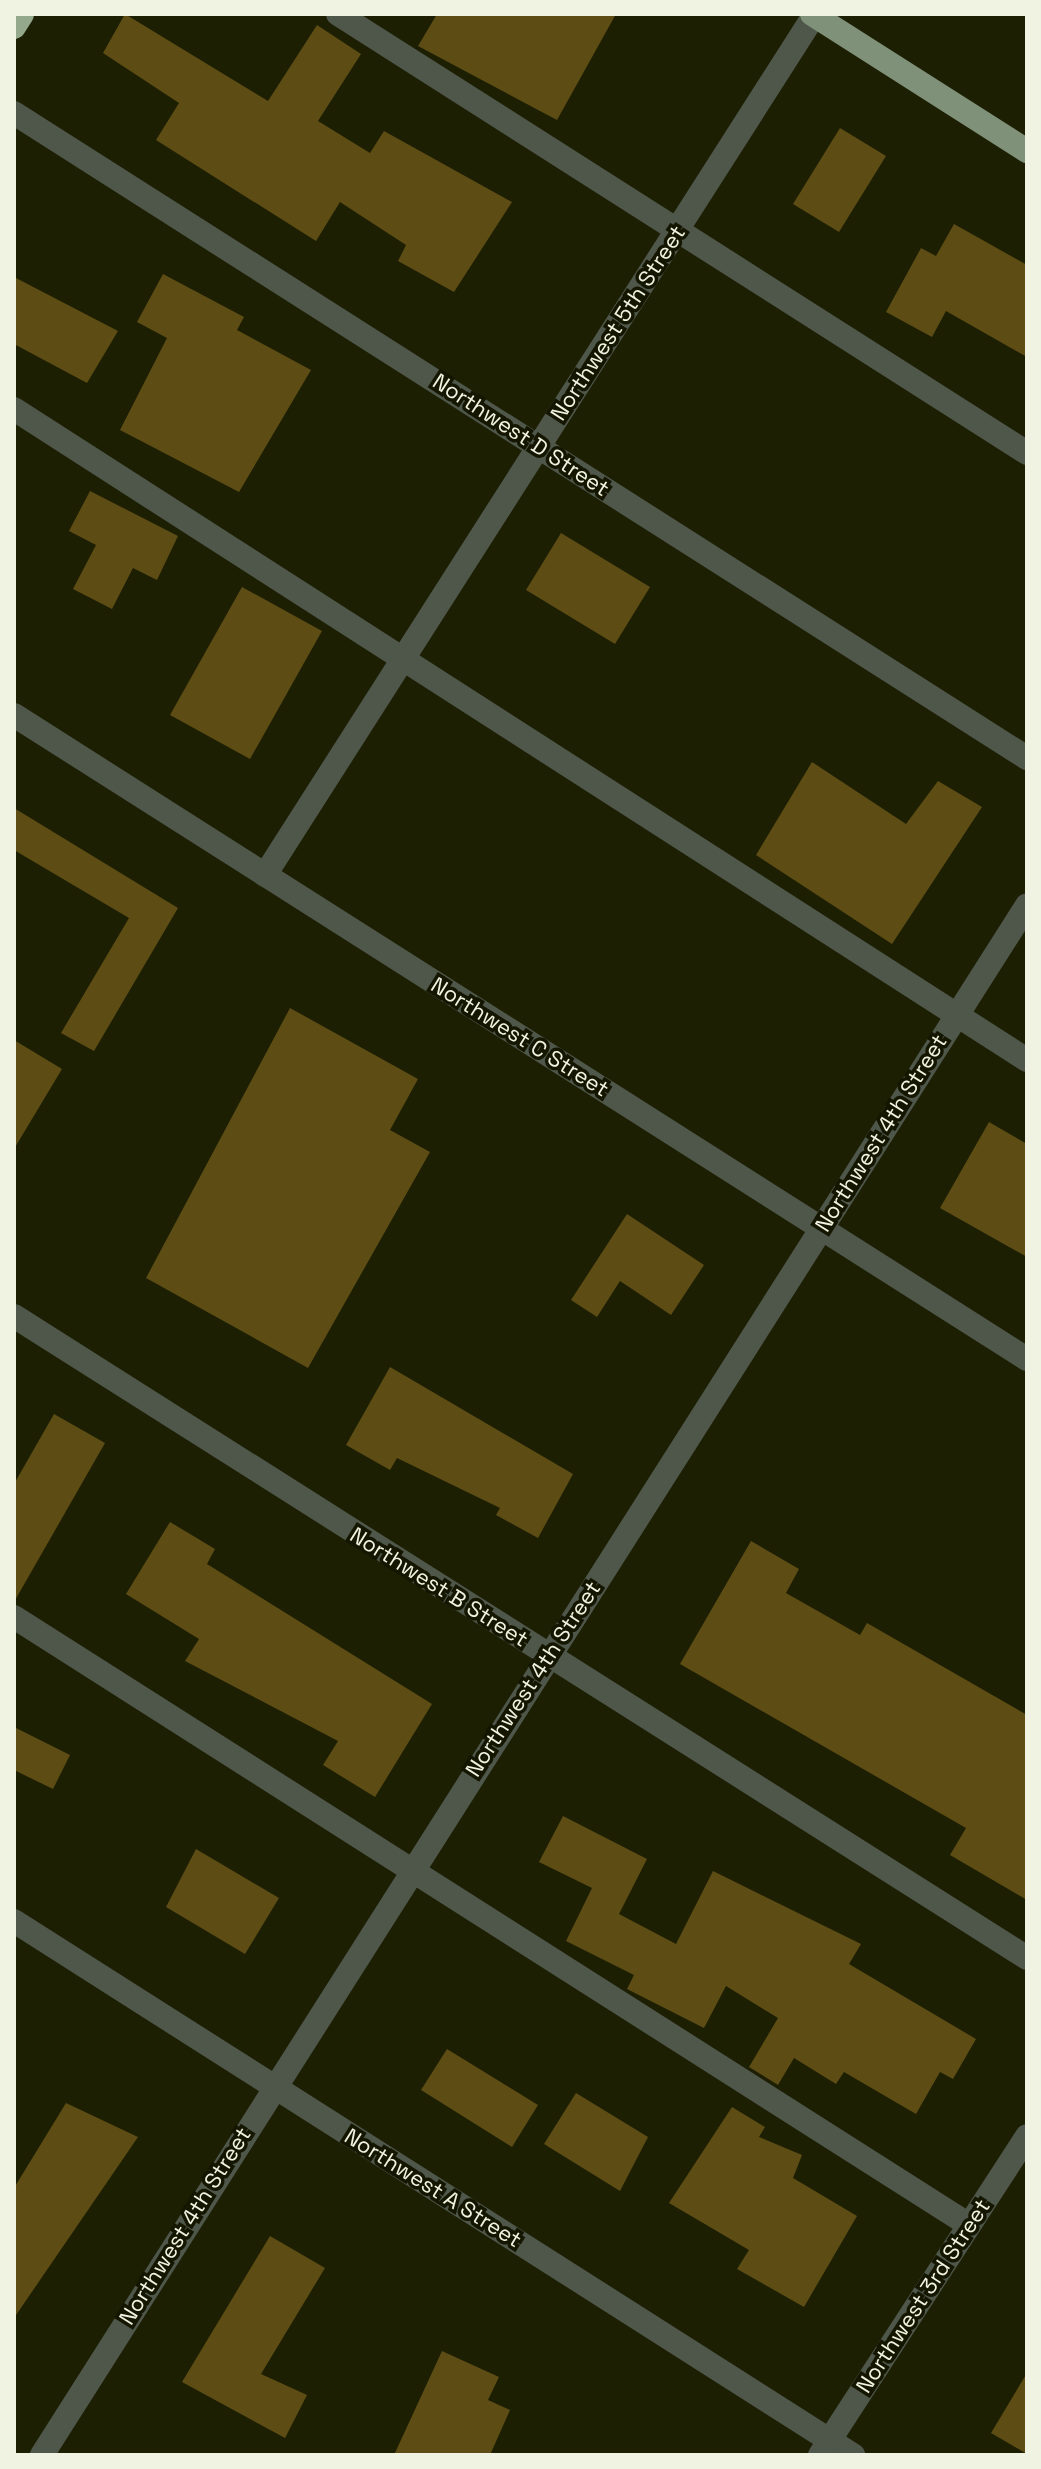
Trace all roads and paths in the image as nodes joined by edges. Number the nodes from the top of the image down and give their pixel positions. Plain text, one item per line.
1 (22, 14) edge
2 (338, 14) edge
3 (814, 15) edge
4 (14, 27) edge
5 (14, 113) edge
6 (1027, 151) edge
7 (676, 231) junction
8 (14, 409) edge
9 (539, 447) junction
10 (1027, 453) edge
11 (404, 657) junction
12 (14, 715) edge
13 (1027, 758) edge
14 (265, 875) junction
15 (1027, 905) edge
16 (956, 1015) junction
17 (1027, 1060) edge
18 (821, 1228) junction
19 (14, 1316) edge
20 (1027, 1359) edge
21 (14, 1617) edge
22 (547, 1656) junction
23 (408, 1873) junction
24 (14, 1921) edge
25 (1027, 1958) edge
26 (272, 2085) junction
27 (1027, 2136) edge
28 (969, 2225) junction
29 (825, 2448) edge
30 (42, 2455) edge
31 (853, 2455) edge

1 - 4 highway
2 - 7 street
3 - 6 main road
3 - 7 street, Northwest 5th Street
5 - 9 street, Northwest D Street
7 - 9 street, Northwest 5th Street
7 - 10 street
8 - 11 street
9 - 11 street, Northwest 5th Street
9 - 13 street, Northwest D Street
11 - 14 street, Northwest 5th Street
11 - 16 street
12 - 14 street, Northwest C Street
14 - 18 street, Northwest C Street
15 - 16 street, Northwest 4th Street
16 - 17 street
16 - 18 street, Northwest 4th Street
18 - 20 street, Northwest C Street
18 - 22 street, Northwest 4th Street
19 - 22 street, Northwest B Street
21 - 23 street
22 - 23 street, Northwest 4th Street
22 - 25 street, Northwest B Street
23 - 26 street, Northwest 4th Street
23 - 28 street
24 - 26 street, Northwest A Street
26 - 29 street, Northwest A Street
26 - 30 street, Northwest 4th Street
27 - 28 street, Northwest 3rd Street
28 - 29 street, Northwest 3rd Street
29 - 31 street, Northwest A Street

